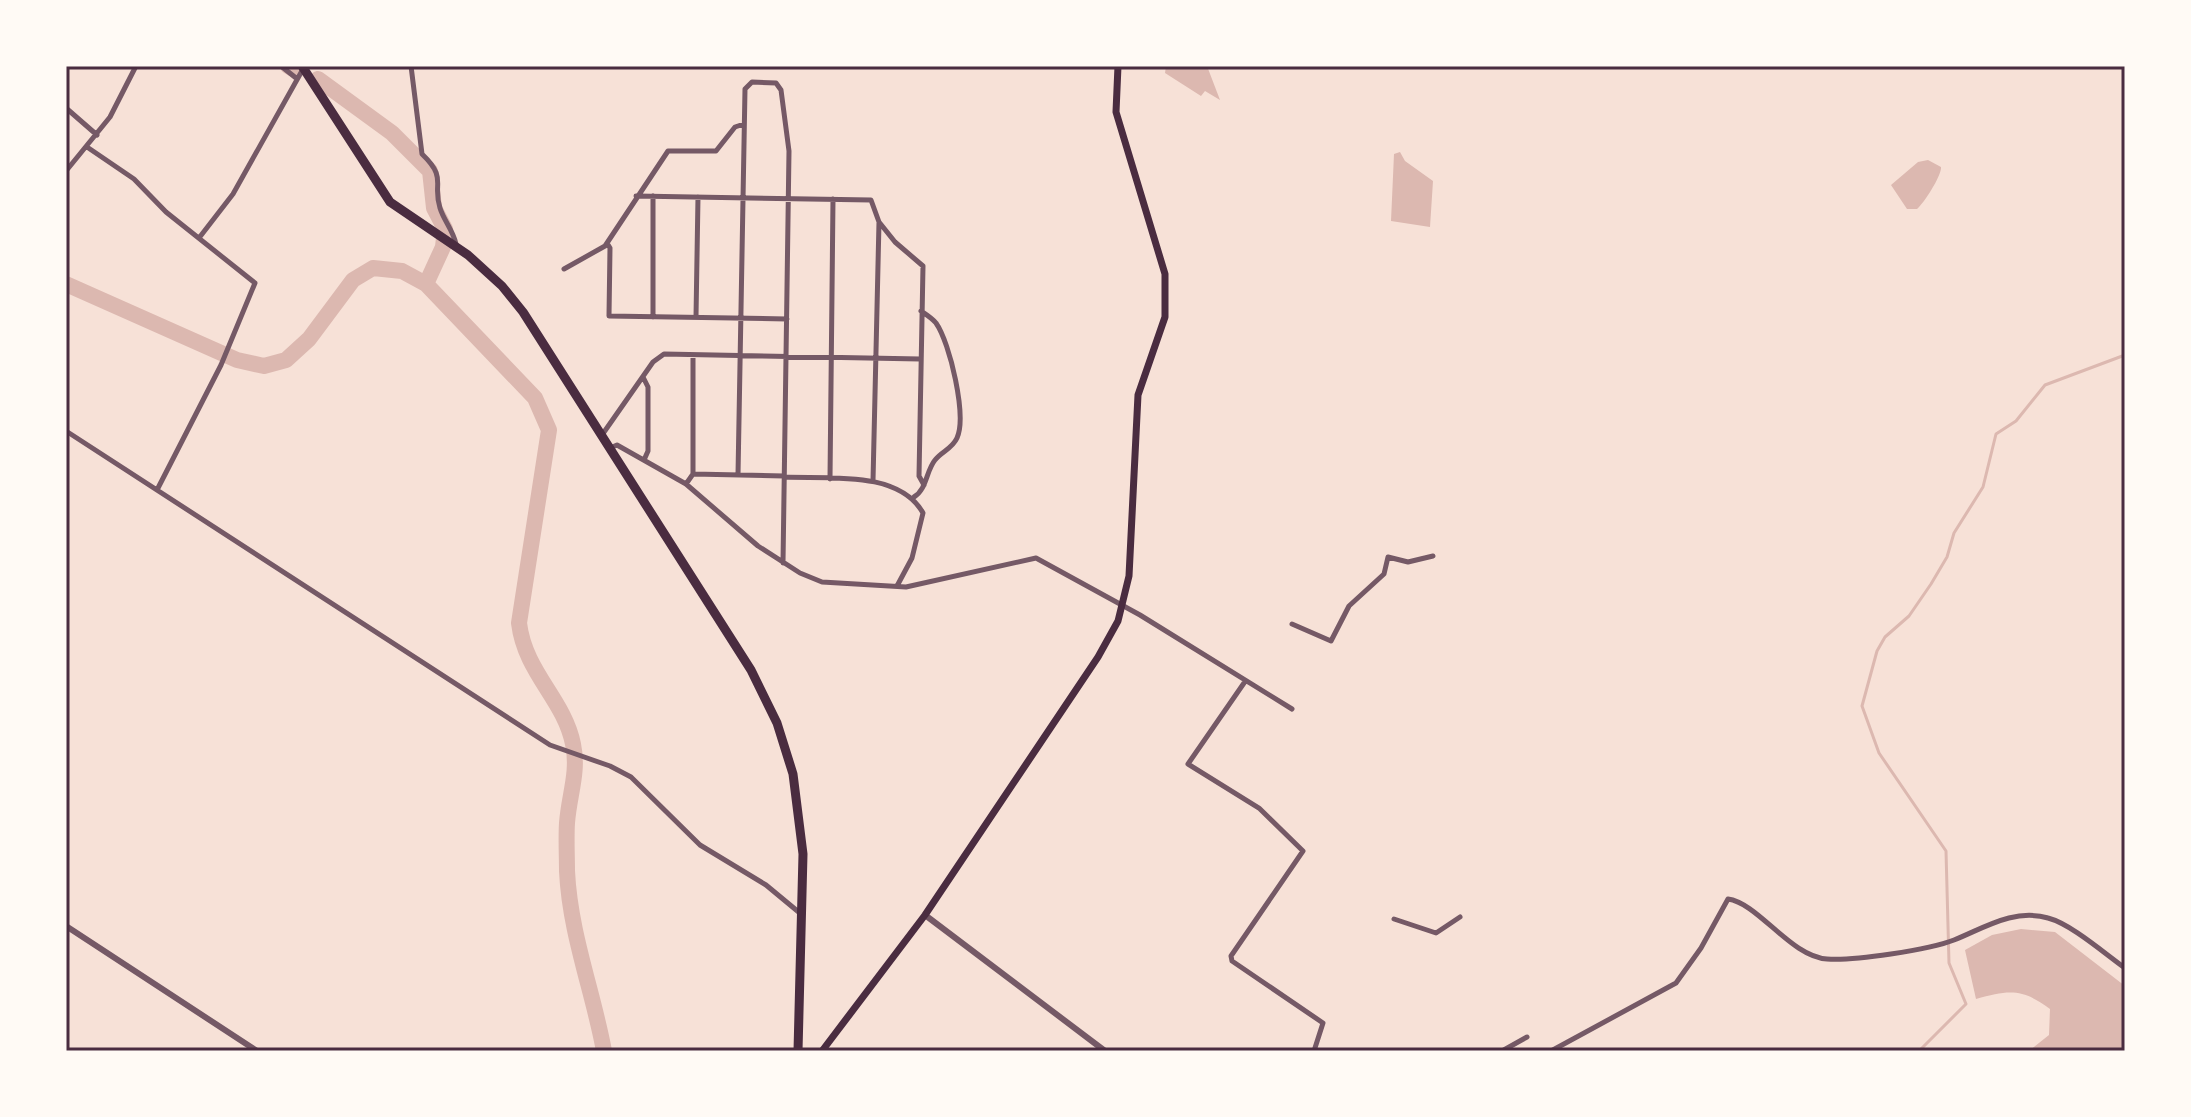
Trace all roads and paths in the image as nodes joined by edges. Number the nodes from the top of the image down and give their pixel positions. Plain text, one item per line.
1 (136, 66) edge
2 (281, 66) edge
3 (411, 66) edge
4 (1118, 66) edge
5 (303, 67) edge
6 (296, 78) junction
7 (66, 108) edge
8 (744, 124) junction
9 (97, 135) junction
10 (87, 147) junction
11 (66, 171) edge
12 (636, 196) junction
13 (653, 196) junction
14 (698, 197) junction
15 (743, 198) junction
16 (788, 198) junction
17 (833, 199) junction
18 (879, 222) junction
19 (199, 238) junction
20 (453, 242) junction
21 (607, 243) junction
22 (564, 269) dead end
23 (921, 311) junction
24 (653, 317) junction
25 (696, 317) junction
26 (741, 318) junction
27 (787, 319) junction
28 (693, 355) junction
29 (740, 356) junction
30 (786, 357) junction
31 (831, 358) junction
32 (875, 358) junction
33 (920, 359) junction
34 (643, 376) junction
35 (66, 431) edge
36 (602, 435) junction
37 (610, 448) junction
38 (644, 460) junction
39 (693, 474) junction
40 (738, 475) junction
41 (784, 476) junction
42 (830, 479) junction
43 (873, 481) junction
44 (686, 484) junction
45 (924, 485) junction
46 (157, 490) junction
47 (914, 497) junction
48 (1433, 556) dead end
49 (783, 563) junction
50 (897, 587) junction
51 (1123, 608) junction
52 (1292, 624) dead end
53 (1244, 683) junction
54 (1292, 709) dead end
55 (801, 914) junction
56 (925, 915) junction
57 (1460, 917) dead end
58 (1394, 919) dead end
59 (66, 926) edge
60 (2125, 968) edge
61 (1527, 1037) dead end
62 (257, 1051) edge
63 (798, 1051) edge
64 (822, 1051) edge
65 (1105, 1051) edge
66 (1314, 1051) edge
67 (1502, 1051) edge
68 (1551, 1051) edge

1 - 9 street
2 - 6 street
3 - 20 street
4 - 51 main road
5 - 6 street
5 - 20 highway
6 - 19 street
7 - 9 street
8 - 12 street
8 - 15 street
8 - 16 street
9 - 10 street
10 - 11 street
10 - 19 street
12 - 13 street
12 - 21 street
13 - 14 street
13 - 24 street
14 - 15 street
14 - 25 street
15 - 16 street
15 - 26 street
16 - 17 street
16 - 27 street
17 - 18 street
17 - 31 street
18 - 23 street
18 - 32 street
19 - 46 street
20 - 36 highway
21 - 22 street
21 - 24 street
23 - 33 street
23 - 45 street
24 - 25 street
25 - 26 street
26 - 27 street
26 - 29 street
27 - 30 street
28 - 29 street
28 - 34 street
28 - 39 street
29 - 30 street
29 - 40 street
30 - 31 street
30 - 41 street
31 - 32 street
31 - 42 street
32 - 33 street
32 - 43 street
33 - 45 street
34 - 36 street
34 - 38 street
35 - 46 street
36 - 37 highway
37 - 38 street
37 - 55 highway
38 - 44 street
39 - 40 street
39 - 44 street
40 - 41 street
41 - 42 street
41 - 49 street
42 - 43 street
43 - 47 street
44 - 49 street
45 - 47 street
46 - 55 street
47 - 50 street
48 - 52 street
49 - 50 street
50 - 51 street
51 - 53 street
51 - 56 main road
53 - 54 street
53 - 66 street
55 - 63 highway
56 - 64 main road
56 - 65 street
57 - 58 street
59 - 62 street
60 - 68 street
61 - 67 street

